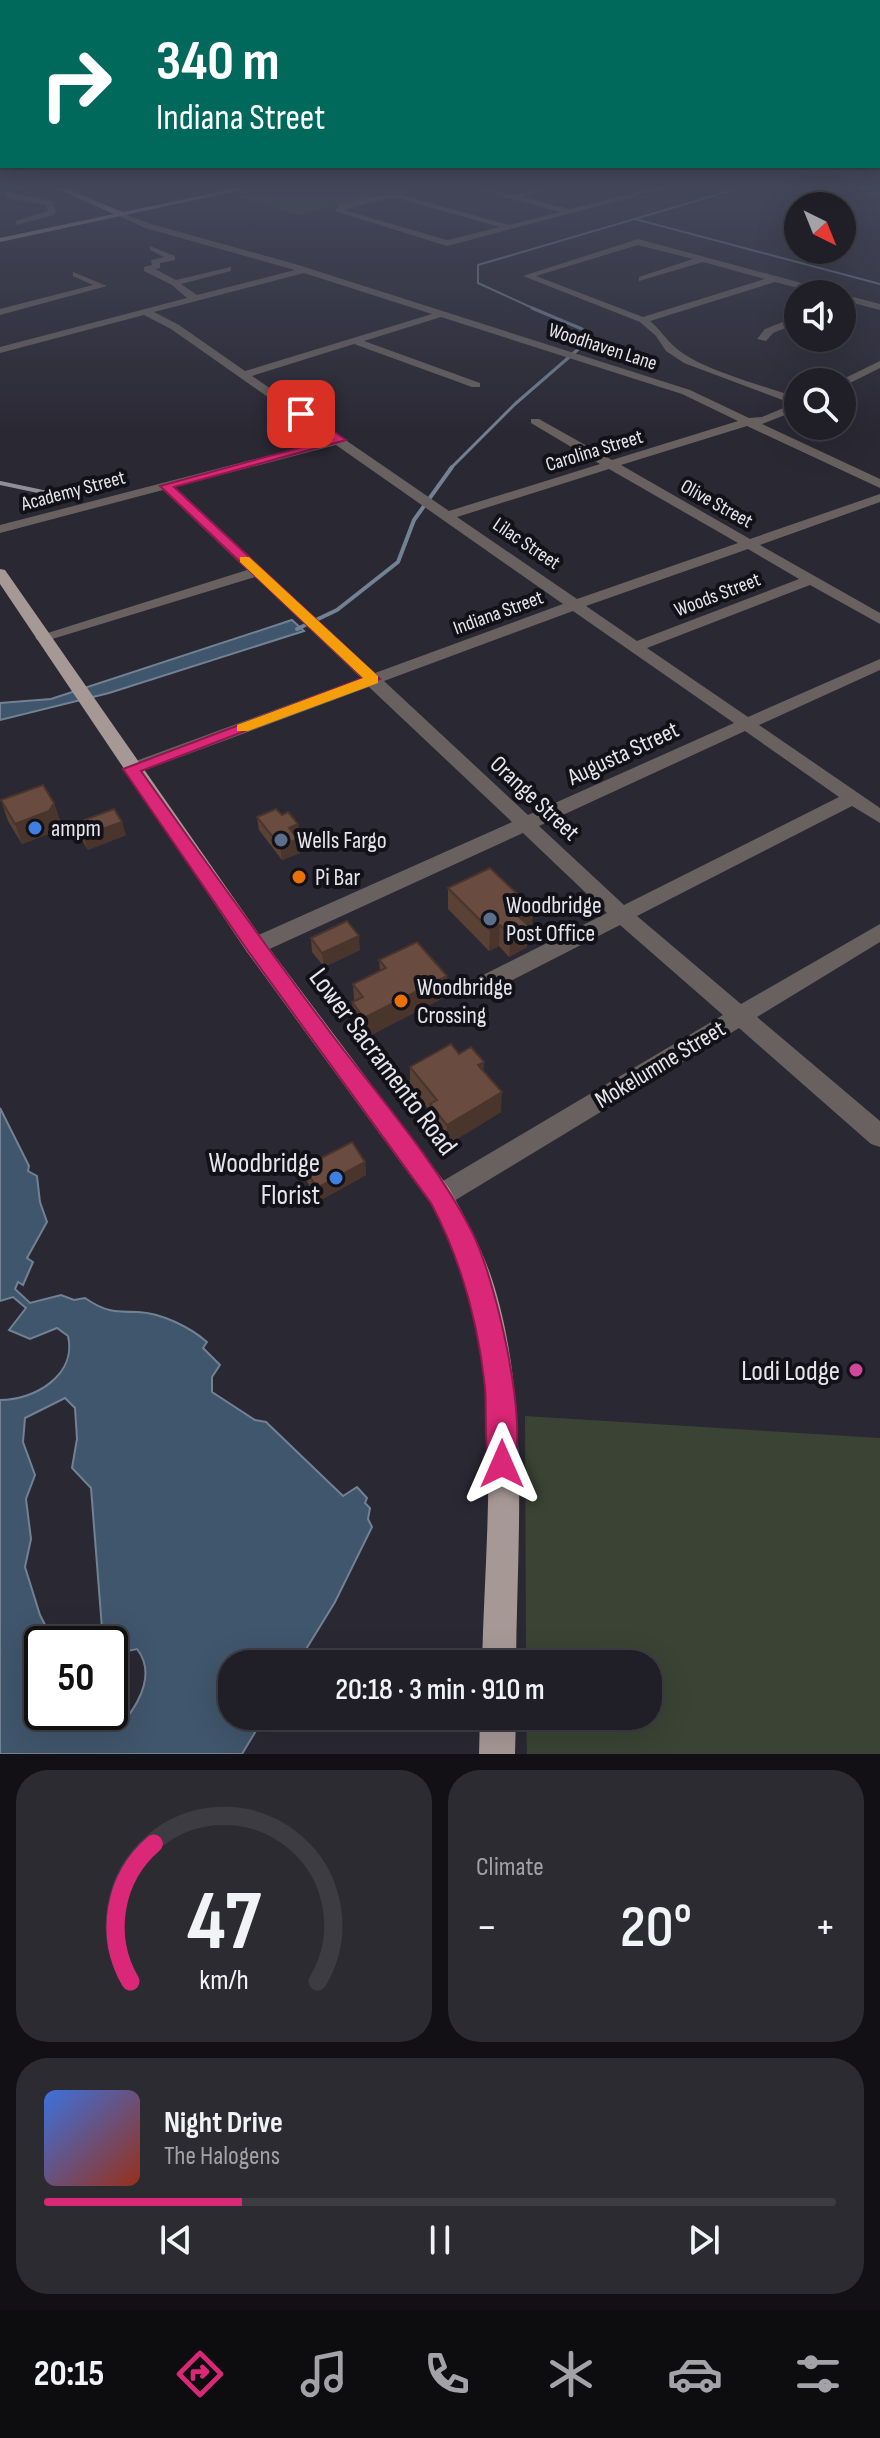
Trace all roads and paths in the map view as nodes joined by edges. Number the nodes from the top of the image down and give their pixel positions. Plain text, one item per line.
1 (149, 270) edge
2 (225, 270) edge
3 (304, 270) joint
4 (547, 270) edge
5 (670, 270) edge
6 (742, 270) edge
7 (76, 274) dead end
8 (642, 279) dead end
9 (774, 279) junction
10 (784, 282) edge
11 (175, 283) junction
12 (195, 296) junction
13 (856, 302) edge
14 (0, 303) edge
15 (880, 307) edge
16 (12, 309) junction
17 (0, 312) edge
18 (146, 312) junction
19 (441, 314) junction
20 (643, 320) junction
21 (784, 325) edge
22 (762, 339) dead end
23 (357, 342) junction
24 (0, 350) edge
25 (880, 364) edge
26 (243, 375) junction
27 (856, 376) edge
28 (476, 385) dead end
29 (784, 399) edge
30 (784, 411) edge
31 (535, 421) dead end
32 (750, 421) junction
33 (341, 440) junction
34 (610, 466) junction
35 (880, 484) edge
36 (166, 486) junction
37 (880, 498) edge
38 (449, 515) junction
39 (0, 529) edge
40 (750, 544) junction
41 (257, 572) junction
42 (0, 573) edge
43 (811, 579) junction
44 (577, 604) junction
45 (880, 619) edge
46 (43, 637) junction
47 (638, 646) junction
48 (880, 664) edge
49 (373, 679) junction
50 (746, 722) junction
51 (131, 769) junction
52 (853, 798) junction
53 (880, 817) edge
54 (524, 824) junction
55 (622, 915) junction
56 (875, 941) edge
57 (255, 946) junction
58 (487, 983) dead end
59 (739, 1017) junction
60 (880, 1136) edge
61 (440, 1196) junction
62 (499, 1650) edge
63 (498, 1730) edge
64 (497, 1754) edge

1 - 11 street
2 - 11 street
3 - 12 street
3 - 19 street, Woodhaven Lane
4 - 20 street
5 - 8 street
6 - 9 street
7 - 16 street
9 - 10 street
9 - 20 street
11 - 12 street
12 - 18 street
13 - 15 street
14 - 16 street
16 - 17 street
18 - 24 street
18 - 26 street, Lilac Street
19 - 23 street
19 - 32 street, Woodhaven Lane
20 - 29 street
21 - 22 street
23 - 26 street
23 - 28 street
25 - 27 street
26 - 33 street, Lilac Street
30 - 32 street, Carolina Street
31 - 34 street, Olive Street
32 - 34 street, Carolina Street
32 - 35 street, Woodhaven Lane
33 - 36 street, Academy Street
33 - 38 street, Lilac Street
34 - 38 street, Carolina Street
34 - 40 street, Olive Street
36 - 39 street, Academy Street
36 - 41 street, Orange Street
37 - 40 street, Indiana Street
38 - 44 street, Lilac Street
40 - 43 street, Olive Street
40 - 44 street, Indiana Street
41 - 46 street
41 - 49 street, Orange Street
42 - 46 main road, Lower Sacramento Road
43 - 45 street, Olive Street
43 - 47 street, Woods Street
44 - 47 street, Lilac Street
44 - 49 street, Indiana Street
46 - 51 main road, Lower Sacramento Road
47 - 50 street, Lilac Street
48 - 50 street, Augusta Street
49 - 51 street, Indiana Street
49 - 54 street, Orange Street
50 - 52 street, Lilac Street
50 - 54 street, Augusta Street
51 - 57 main road, Lower Sacramento Road
52 - 53 street, Lilac Street
52 - 55 street
54 - 55 street, Orange Street
54 - 57 street, Augusta Street
55 - 58 street
55 - 59 street, Orange Street
56 - 59 street, Mokelumne Street
57 - 61 main road, Lower Sacramento Road
59 - 60 street, Orange Street
59 - 61 street, Mokelumne Street
61 - 62 main road, Lower Sacramento Road
63 - 64 main road

